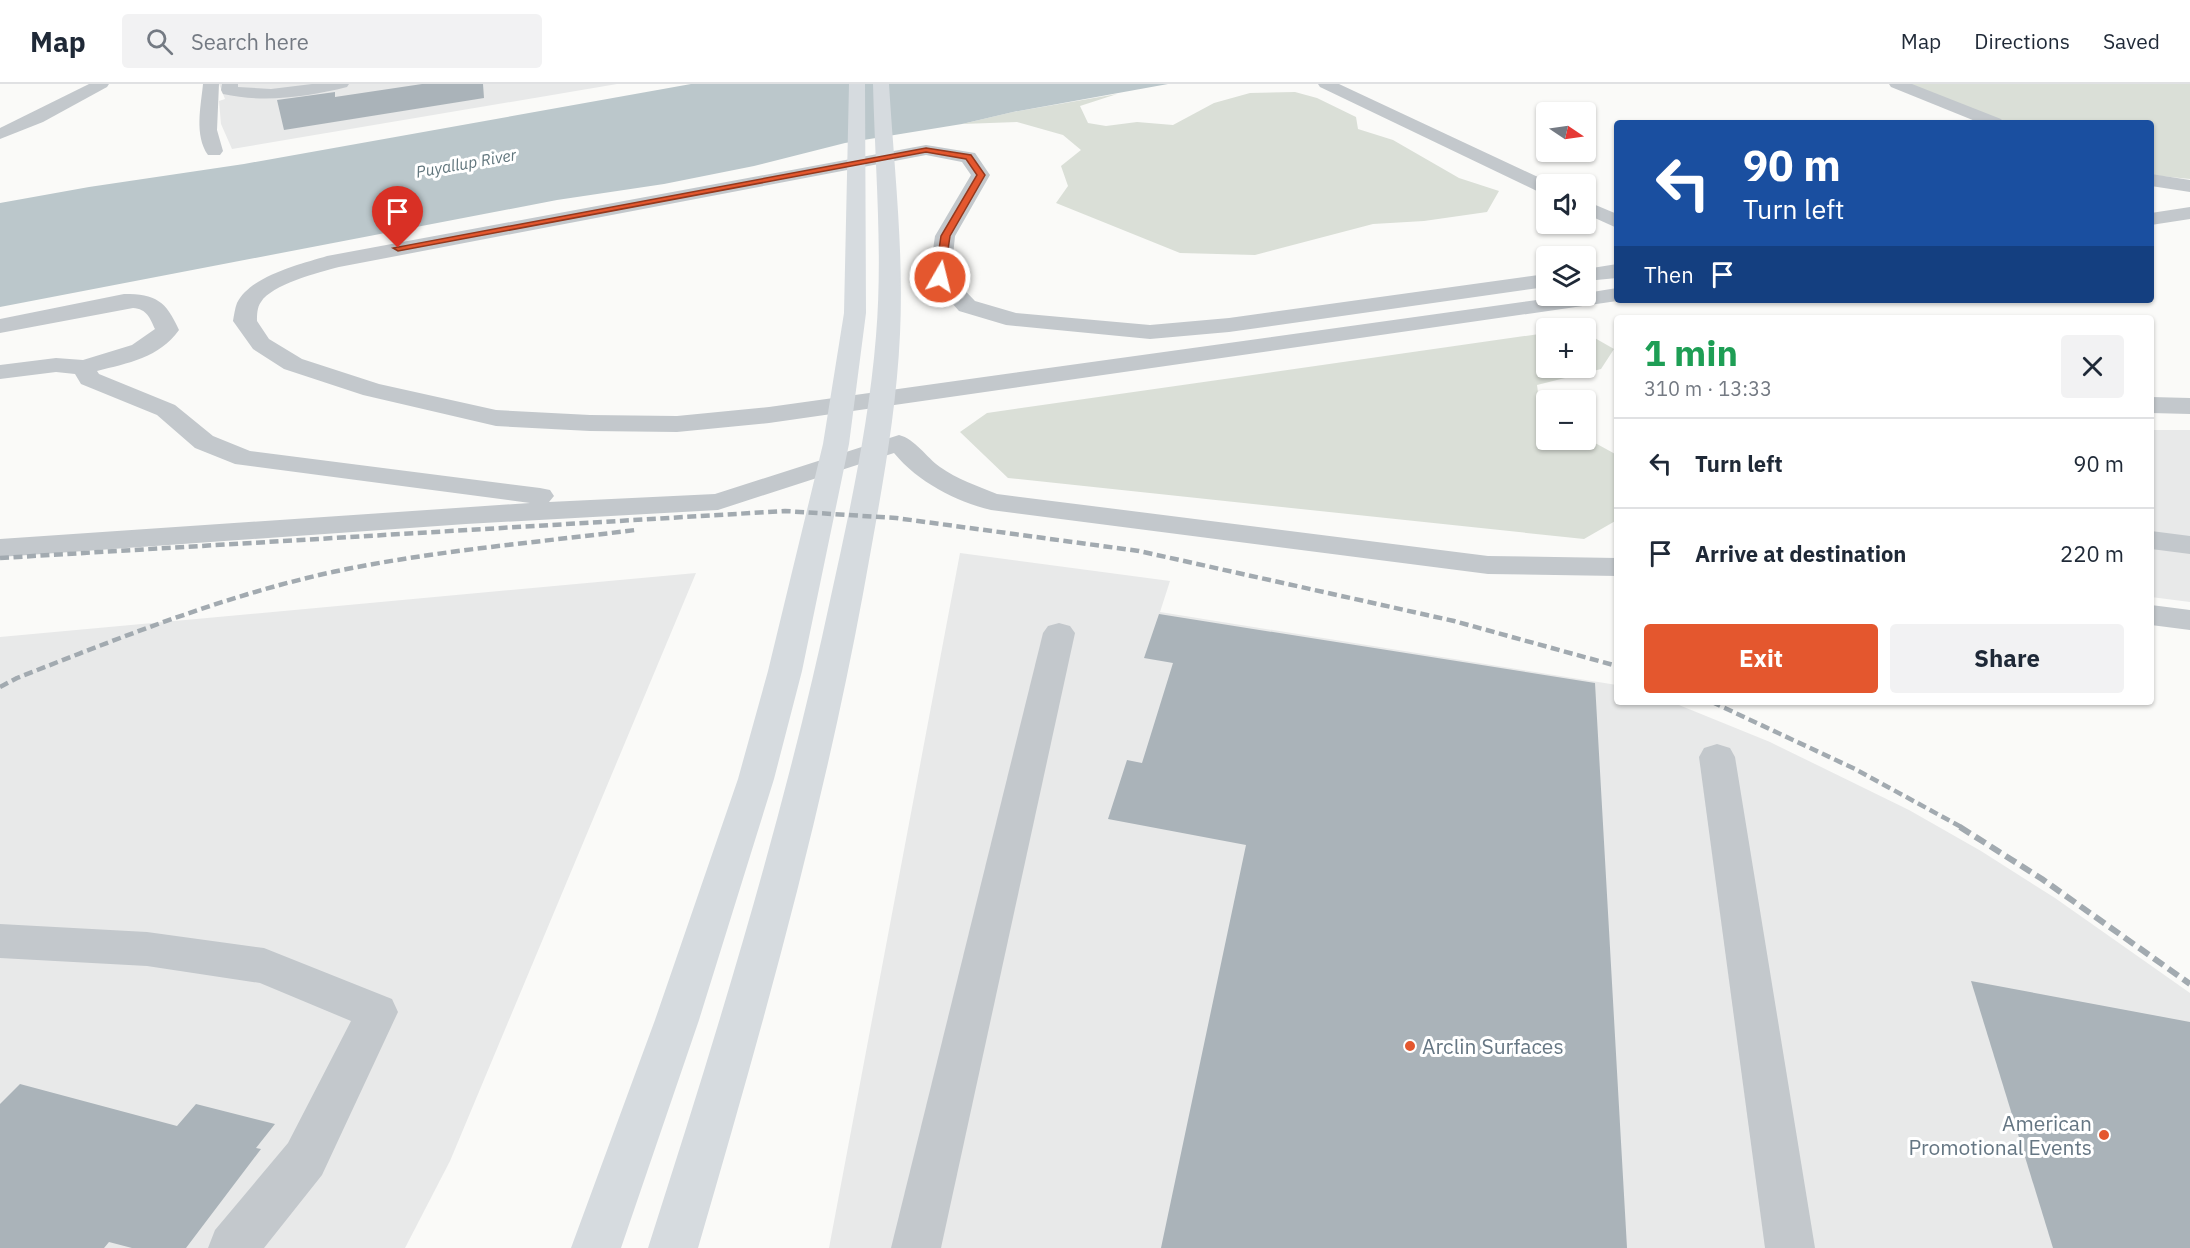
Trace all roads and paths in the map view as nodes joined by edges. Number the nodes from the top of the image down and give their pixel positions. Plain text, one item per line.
1 (101, 84) edge
2 (211, 84) edge
3 (230, 84) edge
4 (341, 84) edge
5 (856, 84) edge
6 (881, 84) edge
7 (1326, 84) edge
8 (1897, 84) edge
9 (1987, 120) edge
10 (0, 134) edge
11 (214, 151) dead end
12 (2154, 181) edge
13 (1536, 183) edge
14 (2186, 186) edge
15 (2154, 192) edge
16 (1596, 212) edge
17 (2190, 213) edge
18 (2154, 219) edge
19 (1614, 221) edge
20 (1614, 271) edge
21 (1596, 274) edge
22 (1536, 281) edge
23 (1614, 295) edge
24 (1596, 298) edge
25 (1540, 306) edge
26 (0, 326) edge
27 (82, 367) junction
28 (0, 372) edge
29 (2154, 405) edge
30 (2190, 406) edge
31 (638, 506) junction
32 (2154, 540) edge
33 (2190, 545) edge
34 (0, 548) edge
35 (1614, 567) edge
36 (2154, 615) edge
37 (2190, 620) edge
38 (1059, 633) dead end
39 (1717, 757) dead end
40 (0, 941) edge
41 (233, 1248) edge
42 (596, 1248) edge
43 (674, 1248) edge
44 (916, 1248) edge
45 (1790, 1248) edge

1 - 10 street
2 - 11 street
3 - 4 street
5 - 42 highway
6 - 43 highway
7 - 13 street
8 - 9 street
12 - 14 street
14 - 15 street
16 - 19 street
17 - 18 street
20 - 21 street
22 - 25 street
23 - 24 street
26 - 27 street
27 - 28 street
27 - 31 street
29 - 30 street
31 - 34 street
31 - 35 street
32 - 33 street
36 - 37 street
38 - 44 street
39 - 45 street
40 - 41 street

